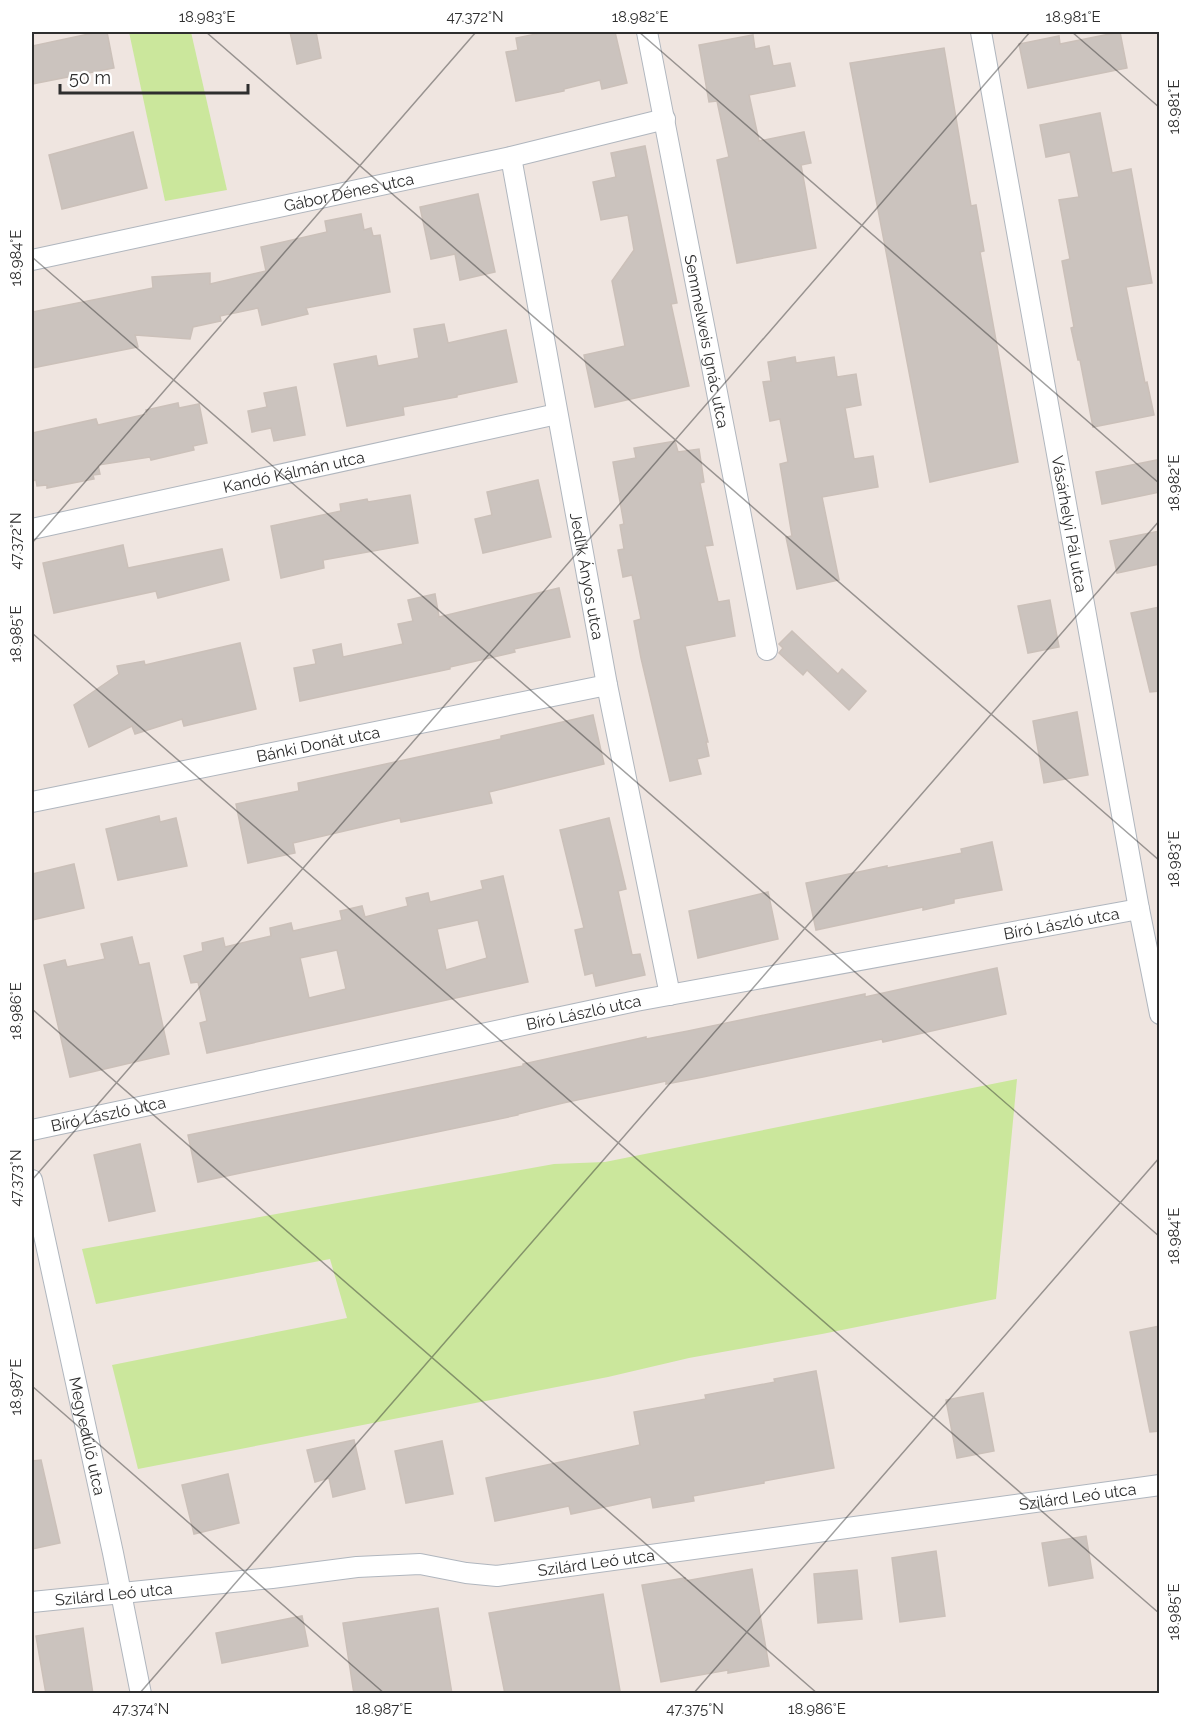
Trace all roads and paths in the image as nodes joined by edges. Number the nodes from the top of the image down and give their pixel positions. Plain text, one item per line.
1 (647, 32) edge
2 (981, 32) edge
3 (665, 118) junction
4 (511, 157) junction
5 (32, 260) edge
6 (557, 414) junction
7 (32, 529) edge
8 (767, 650) dead end
9 (607, 685) junction
10 (32, 802) edge
11 (1139, 909) junction
12 (670, 994) junction
13 (1160, 1014) edge
14 (32, 1130) edge
15 (32, 1180) edge
16 (1160, 1485) edge
17 (121, 1592) junction
18 (32, 1602) edge
19 (141, 1694) edge

1 - 3 street, Semmelweis Ignác utca
2 - 11 street, Vásárhelyi Pál utca
3 - 4 street, Gábor Dénes utca
3 - 8 street, Semmelweis Ignác utca
4 - 5 street, Gábor Dénes utca
4 - 6 street, Jedlik Ányos utca
6 - 7 street, Kandó Kálmán utca
6 - 9 street, Jedlik Ányos utca
9 - 10 street, Bánki Donát utca
9 - 12 street, Jedlik Ányos utca
11 - 12 street, Bíró László utca
11 - 13 street, Vásárhelyi Pál utca
12 - 14 street, Bíró László utca
15 - 17 street, Megyedűlő utca
16 - 17 street, Szilárd Leó utca
17 - 18 street, Szilárd Leó utca
17 - 19 street, Megyedűlő utca

